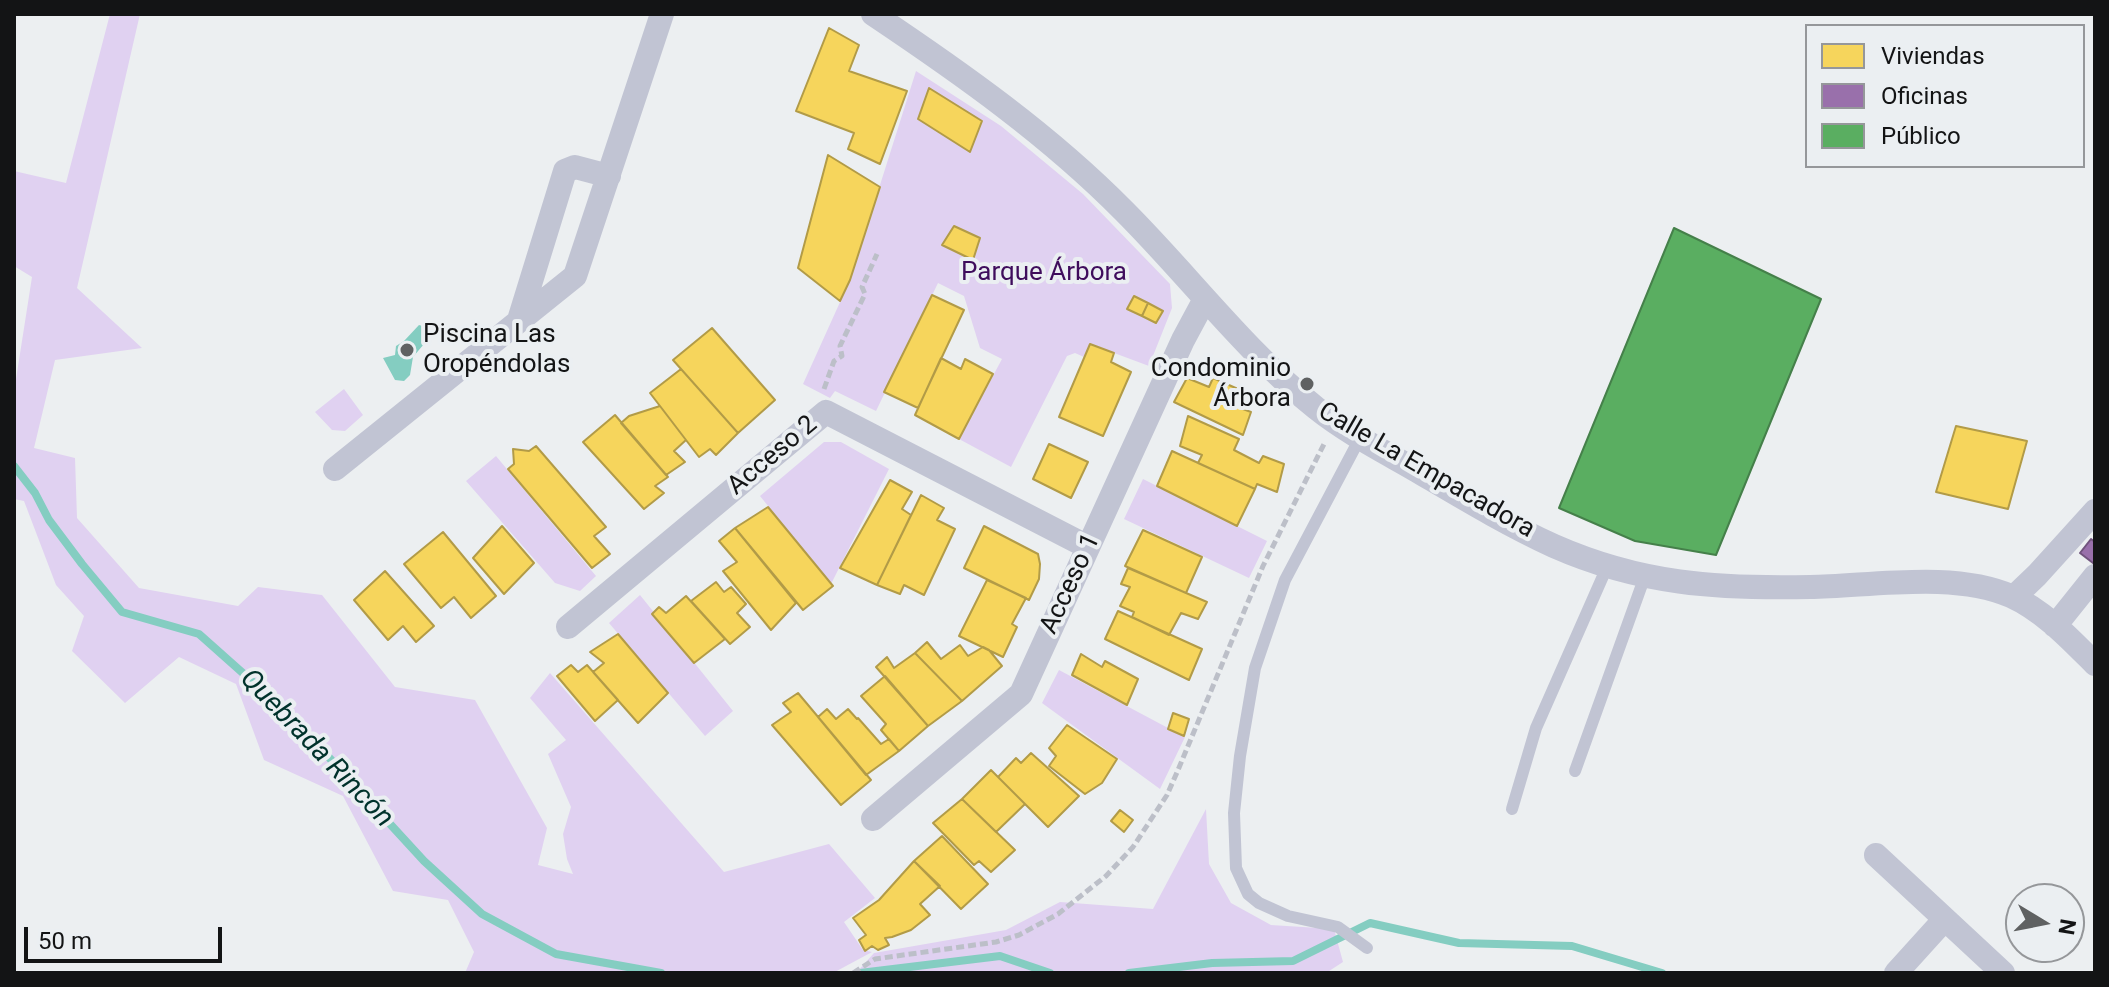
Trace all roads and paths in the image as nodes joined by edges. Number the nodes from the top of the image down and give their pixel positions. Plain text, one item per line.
1 (662, 14) edge
2 (873, 14) edge
3 (609, 176) junction
4 (877, 254) dead end
5 (1205, 299) junction
6 (519, 320) junction
7 (822, 394) dead end
8 (1335, 422) junction
9 (1360, 438) junction
10 (335, 469) dead end
11 (2095, 511) edge
12 (1088, 547) junction
13 (1607, 567) junction
14 (1645, 576) junction
15 (2095, 576) edge
16 (2014, 597) junction
17 (2055, 626) junction
18 (568, 627) dead end
19 (2095, 664) edge
20 (1575, 771) dead end
21 (1512, 809) dead end
22 (873, 819) dead end
23 (1876, 855) dead end
24 (1944, 920) junction
25 (1367, 948) dead end
26 (853, 973) edge
27 (1896, 973) edge
28 (2003, 973) edge

1 - 3 street
2 - 5 street, Calle La Empacadora
3 - 6 street
3 - 6 street
4 - 7 path
5 - 8 street, Calle La Empacadora
5 - 12 street, Acceso 1
6 - 10 street
8 - 9 street, Calle La Empacadora
8 - 26 path
9 - 13 street, Calle La Empacadora
9 - 25 lane
11 - 16 street
12 - 18 street, Acceso 2
12 - 22 street, Acceso 1
13 - 14 street, Calle La Empacadora
13 - 21 lane
14 - 16 street, Calle La Empacadora
14 - 20 lane
15 - 17 street
16 - 17 street, Calle La Empacadora
17 - 19 street, Calle La Empacadora
23 - 24 street
24 - 27 street
24 - 28 street

